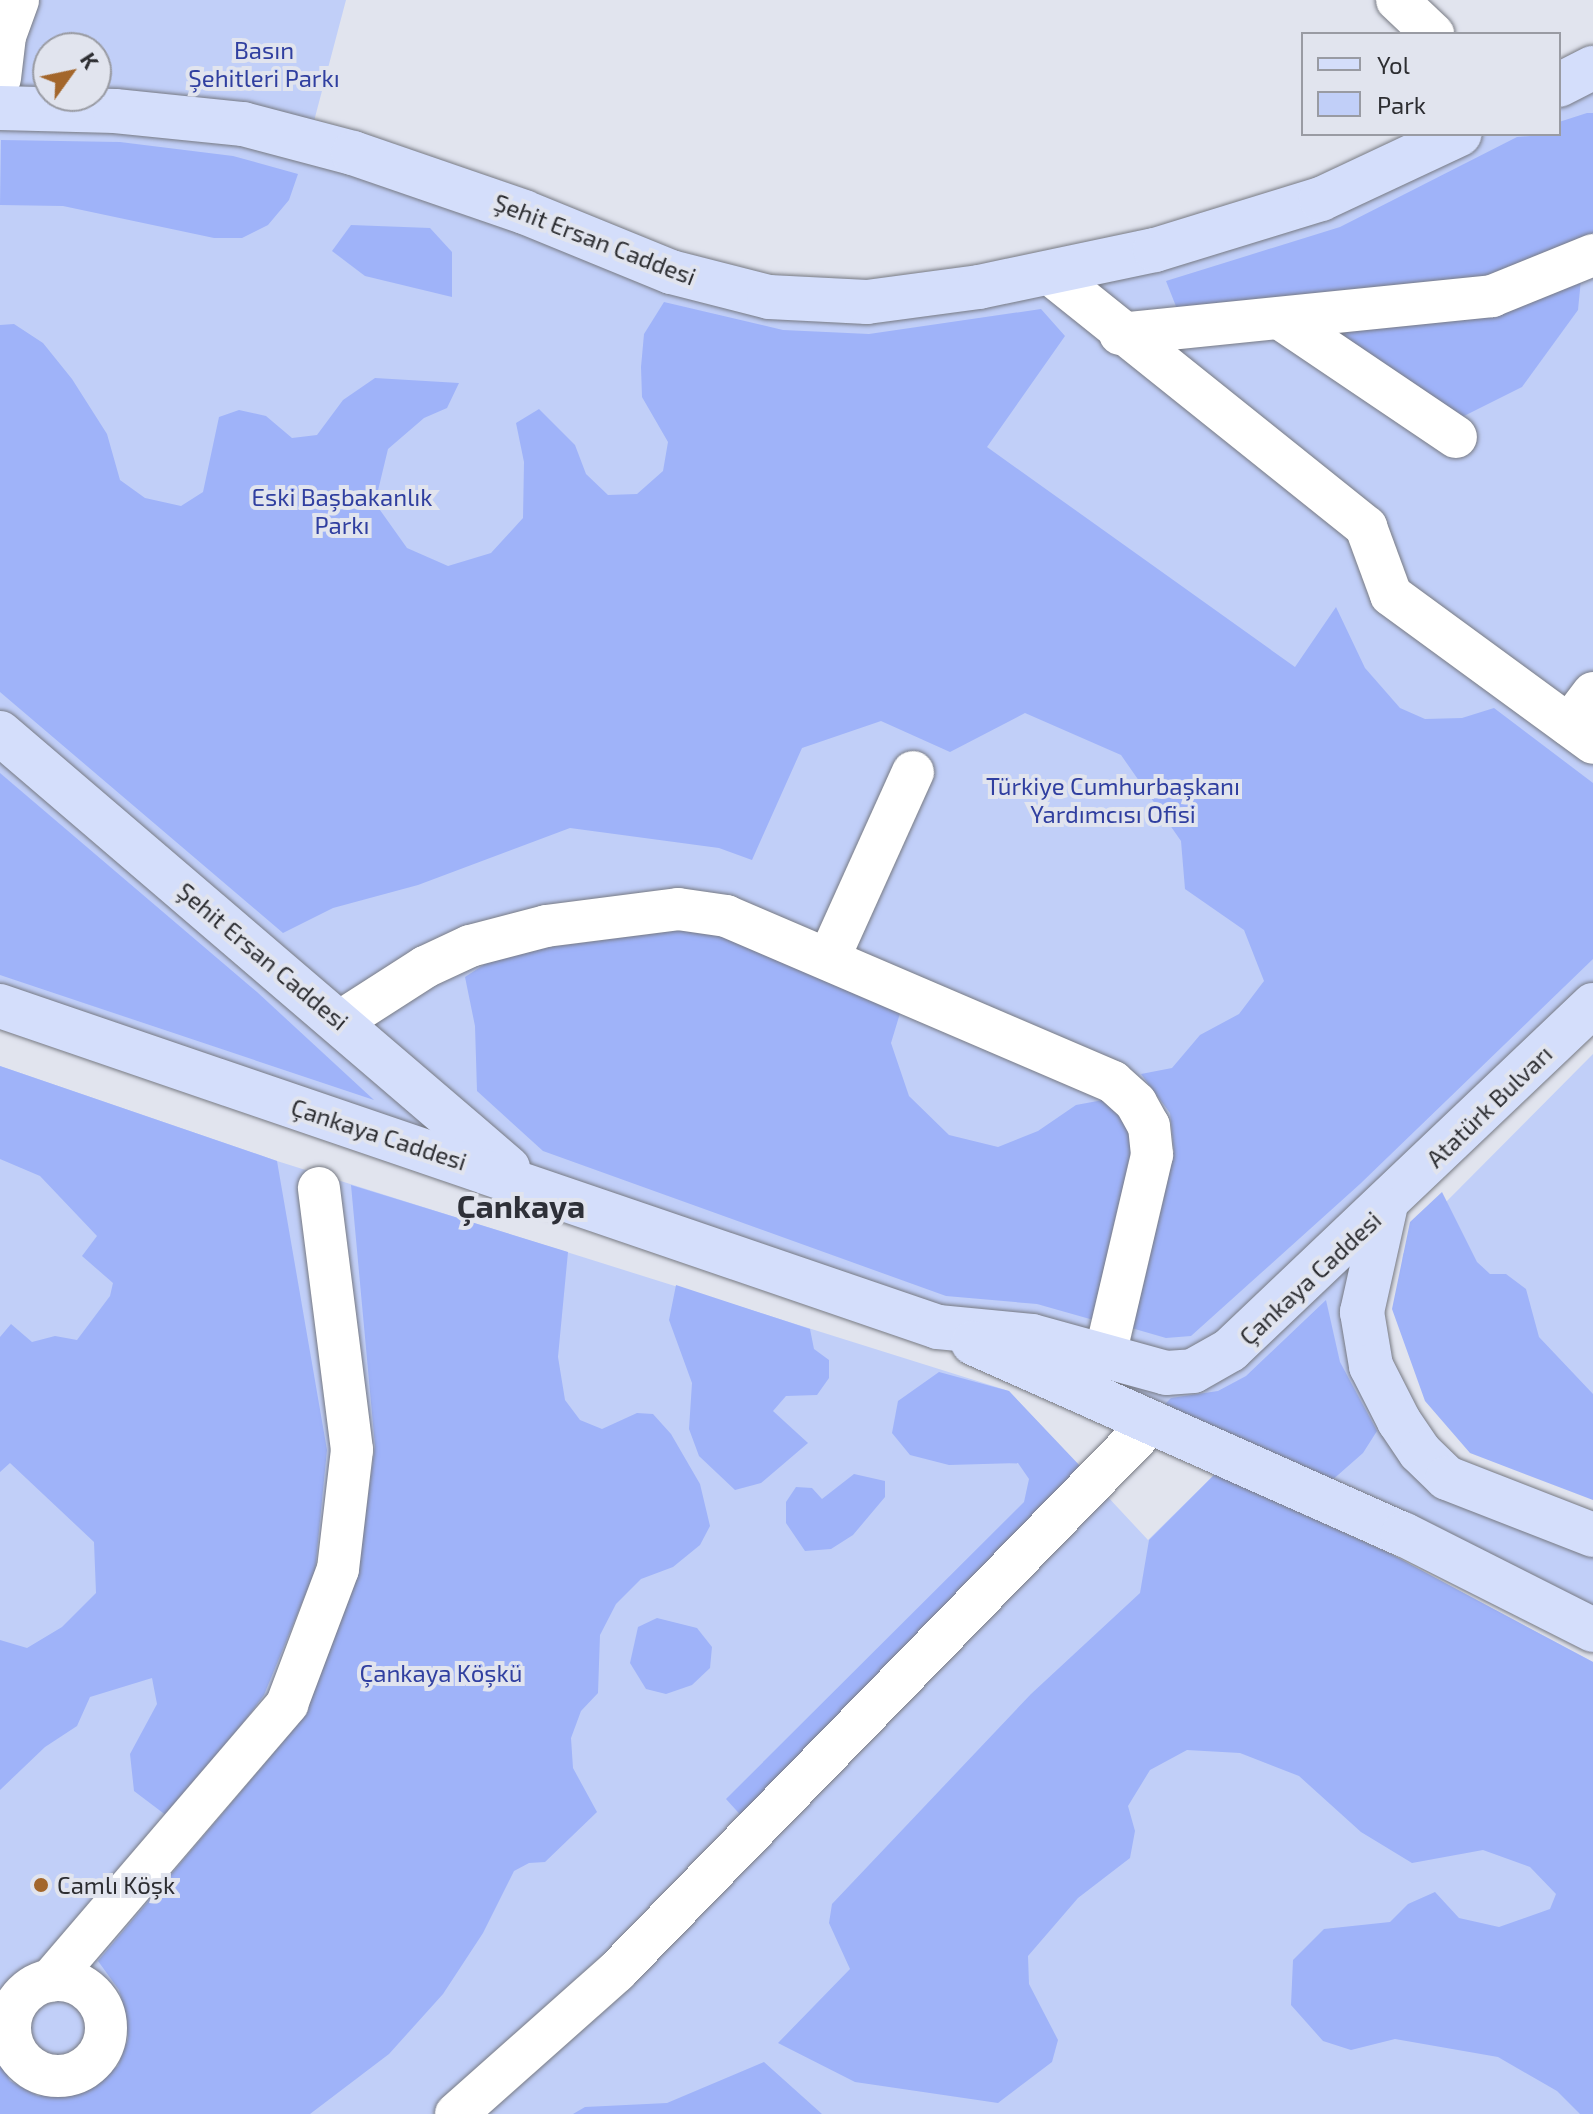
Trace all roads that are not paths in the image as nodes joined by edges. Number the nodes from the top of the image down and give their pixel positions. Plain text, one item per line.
1 (1397, 0) edge
2 (8, 24) edge
3 (1431, 32) edge
4 (1593, 68) edge
5 (0, 78) edge
6 (1561, 84) edge
7 (0, 108) edge
8 (1456, 136) edge
9 (1593, 255) edge
10 (1048, 272) junction
11 (1281, 319) junction
12 (1120, 334) junction
13 (1456, 437) dead end
14 (1585, 720) edge
15 (0, 733) edge
16 (913, 772) dead end
17 (829, 958) junction
18 (1593, 1005) edge
19 (0, 1006) edge
20 (341, 1021) junction
21 (523, 1182) junction
22 (319, 1188) dead end
23 (1385, 1207) junction
24 (938, 1327) junction
25 (1104, 1359) junction
26 (1152, 1422) junction
27 (1593, 1535) edge
28 (1593, 1630) edge
29 (50, 1981) junction
30 (5, 2028) edge
31 (456, 2114) edge

1 - 3 street
2 - 5 street
4 - 6 main road
7 - 10 main road, Şehit Ersan Caddesi
8 - 10 main road, Şehit Ersan Caddesi
9 - 11 street
10 - 12 street
11 - 12 street
11 - 13 street
12 - 14 street
15 - 20 main road, Şehit Ersan Caddesi
16 - 17 street
17 - 20 street
17 - 25 street
18 - 23 main road, Atatürk Bulvarı
19 - 21 main road, Çankaya Caddesi
20 - 21 main road, Şehit Ersan Caddesi
21 - 24 main road, Çankaya Caddesi
22 - 29 street
23 - 25 main road, Çankaya Caddesi
23 - 27 main road, Çankaya Caddesi
24 - 25 main road, Çankaya Caddesi
24 - 26 main road, Çankaya Caddesi
26 - 28 main road, Çankaya Caddesi
26 - 31 street
29 - 30 street
29 - 30 street

